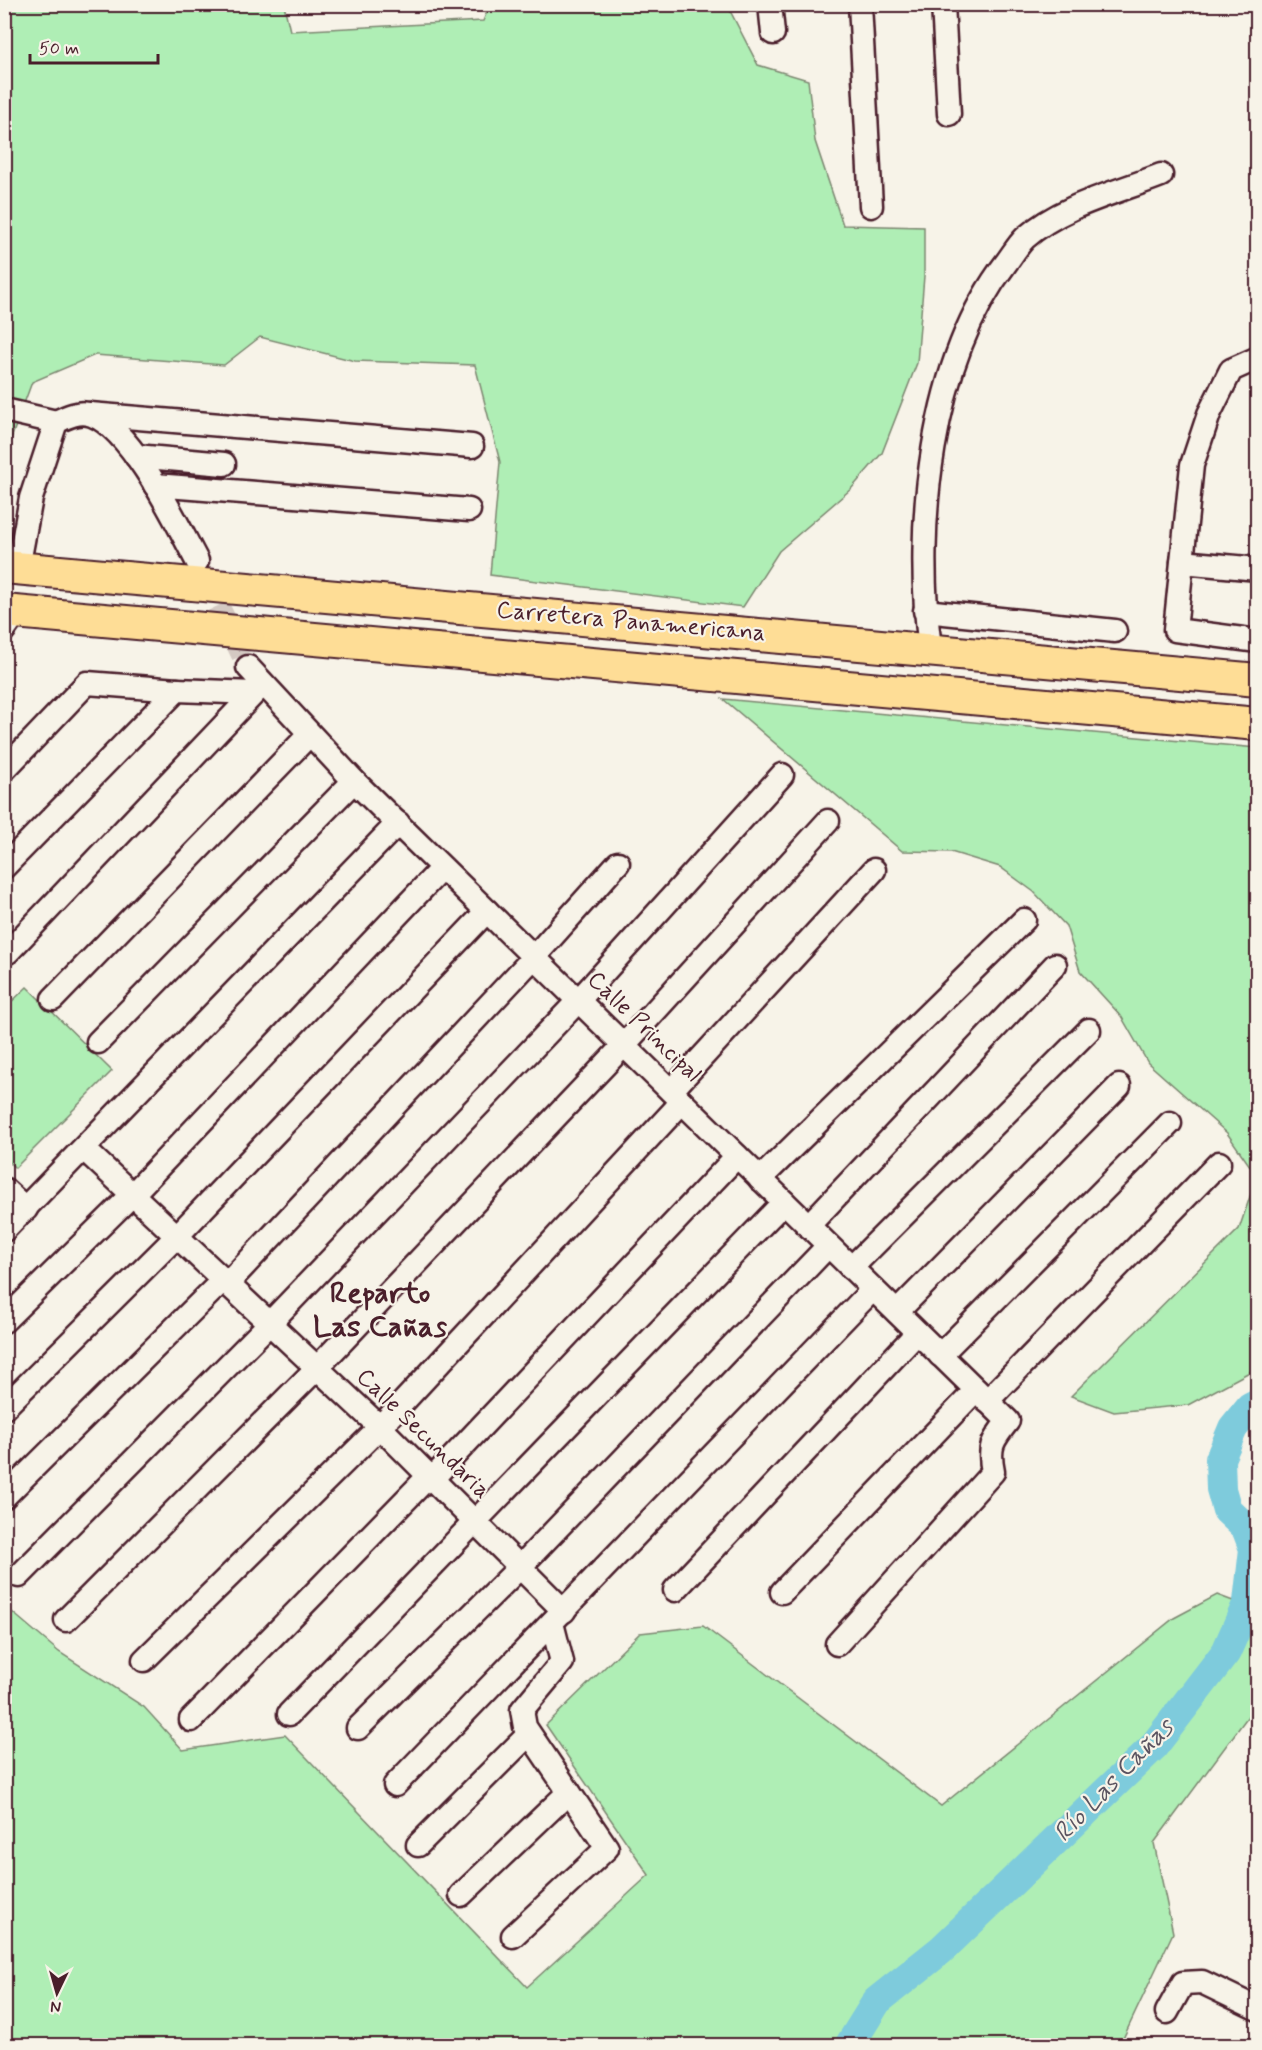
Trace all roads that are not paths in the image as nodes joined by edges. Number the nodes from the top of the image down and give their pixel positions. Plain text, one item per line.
1 (771, 4) edge
2 (860, 4) edge
3 (943, 4) edge
4 (773, 33) dead end
5 (949, 114) dead end
6 (1161, 175) dead end
7 (871, 206) dead end
8 (1257, 358) edge
9 (4, 410) edge
10 (90, 414) junction
11 (56, 422) junction
12 (472, 446) dead end
13 (136, 456) junction
14 (224, 464) dead end
15 (155, 485) junction
16 (469, 510) dead end
17 (1182, 562) junction
18 (11, 567) edge
19 (1257, 569) edge
20 (192, 572) junction
21 (925, 611) junction
22 (8, 618) edge
23 (186, 627) junction
24 (1115, 631) dead end
25 (808, 637) junction
26 (1257, 641) edge
27 (930, 648) junction
28 (248, 667) tunnel mouth
29 (1257, 680) edge
30 (806, 683) junction
31 (259, 688) junction
32 (177, 690) junction
33 (1257, 724) edge
34 (309, 735) junction
35 (4, 770) edge
36 (782, 775) dead end
37 (354, 781) junction
38 (828, 820) dead end
39 (398, 824) junction
40 (618, 863) dead end
41 (4, 867) edge
42 (442, 868) junction
43 (874, 870) dead end
44 (487, 911) junction
45 (1024, 920) dead end
46 (8, 952) dead end
47 (534, 957) junction
48 (1055, 965) dead end
49 (53, 999) dead end
50 (578, 1001) junction
51 (1089, 1030) dead end
52 (98, 1042) dead end
53 (624, 1045) junction
54 (1119, 1086) dead end
55 (676, 1096) junction
56 (1170, 1123) dead end
57 (85, 1150) junction
58 (737, 1156) junction
59 (1219, 1163) dead end
60 (760, 1179) junction
61 (4, 1189) edge
62 (132, 1195) junction
63 (784, 1202) junction
64 (26, 1209) junction
65 (808, 1226) junction
66 (4, 1230) edge
67 (177, 1236) junction
68 (828, 1245) junction
69 (851, 1268) junction
70 (225, 1282) junction
71 (873, 1289) junction
72 (897, 1312) junction
73 (4, 1321) edge
74 (269, 1324) junction
75 (917, 1333) junction
76 (940, 1354) junction
77 (316, 1369) junction
78 (981, 1395) junction
79 (4, 1408) edge
80 (380, 1427) junction
81 (430, 1478) junction
82 (4, 1497) edge
83 (476, 1523) junction
84 (520, 1567) junction
85 (19, 1576) dead end
86 (675, 1590) dead end
87 (782, 1592) dead end
88 (558, 1617) junction
89 (66, 1620) dead end
90 (837, 1644) dead end
91 (144, 1660) dead end
92 (289, 1714) dead end
93 (191, 1720) dead end
94 (358, 1728) dead end
95 (530, 1734) junction
96 (395, 1785) dead end
97 (569, 1792) junction
98 (418, 1845) dead end
99 (461, 1895) dead end
100 (513, 1936) dead end
101 (1257, 2009) edge
102 (1167, 2012) dead end

1 - 4 street
2 - 7 street
3 - 5 street
6 - 21 street
8 - 17 street
9 - 11 street
10 - 11 street
10 - 12 street
10 - 13 street
11 - 18 street
13 - 14 street
13 - 15 street
15 - 16 street
15 - 20 street
17 - 19 street
17 - 26 street
18 - 20 highway, Carretera Panamericana
20 - 23 highway
20 - 25 highway, Carretera Panamericana
21 - 24 street
21 - 27 street
22 - 23 highway, Carretera Panamericana
23 - 30 highway, Carretera Panamericana
25 - 27 highway, Carretera Panamericana
25 - 30 highway
27 - 29 highway, Carretera Panamericana
28 - 31 street, Calle Principal
30 - 33 highway, Carretera Panamericana
31 - 32 street
31 - 34 street, Calle Principal
31 - 46 street
32 - 35 street
32 - 41 street
34 - 37 street, Calle Principal
34 - 49 street
36 - 50 street
37 - 39 street, Calle Principal
37 - 52 street
38 - 53 street
39 - 42 street, Calle Principal
39 - 57 street
40 - 47 street
42 - 44 street, Calle Principal
42 - 62 street
43 - 55 street
44 - 47 street, Calle Principal
44 - 67 street
45 - 60 street
47 - 50 street, Calle Principal
47 - 70 street
48 - 65 street
50 - 53 street, Calle Principal
50 - 74 street
51 - 69 street
53 - 55 street, Calle Principal
53 - 77 street
54 - 72 street
55 - 58 street, Calle Principal
55 - 80 street
56 - 76 street
57 - 62 street, Calle Secundaria
57 - 64 street
58 - 60 street, Calle Principal
58 - 81 street
59 - 78 street
60 - 63 street, Calle Principal
61 - 64 street
62 - 67 street, Calle Secundaria
62 - 73 street
63 - 65 street, Calle Principal
63 - 83 street
64 - 66 street
65 - 68 street, Calle Principal
67 - 70 street, Calle Secundaria
67 - 79 street
68 - 69 street, Calle Principal
68 - 84 street
69 - 71 street, Calle Principal
70 - 74 street, Calle Secundaria
70 - 82 street
71 - 72 street, Calle Principal
71 - 88 street
72 - 75 street, Calle Principal
74 - 77 street, Calle Secundaria
74 - 85 street
75 - 76 street, Calle Principal
75 - 86 street
76 - 78 street, Calle Principal
77 - 80 street, Calle Secundaria
77 - 89 street
78 - 87 street
78 - 90 street, Calle Principal
80 - 81 street, Calle Secundaria
80 - 91 street
81 - 83 street, Calle Secundaria
81 - 93 street
83 - 84 street, Calle Secundaria
83 - 92 street
84 - 88 street, Calle Secundaria
84 - 94 street
88 - 95 street
88 - 96 street
95 - 97 street
95 - 98 street
97 - 99 street
97 - 100 street
101 - 102 street

